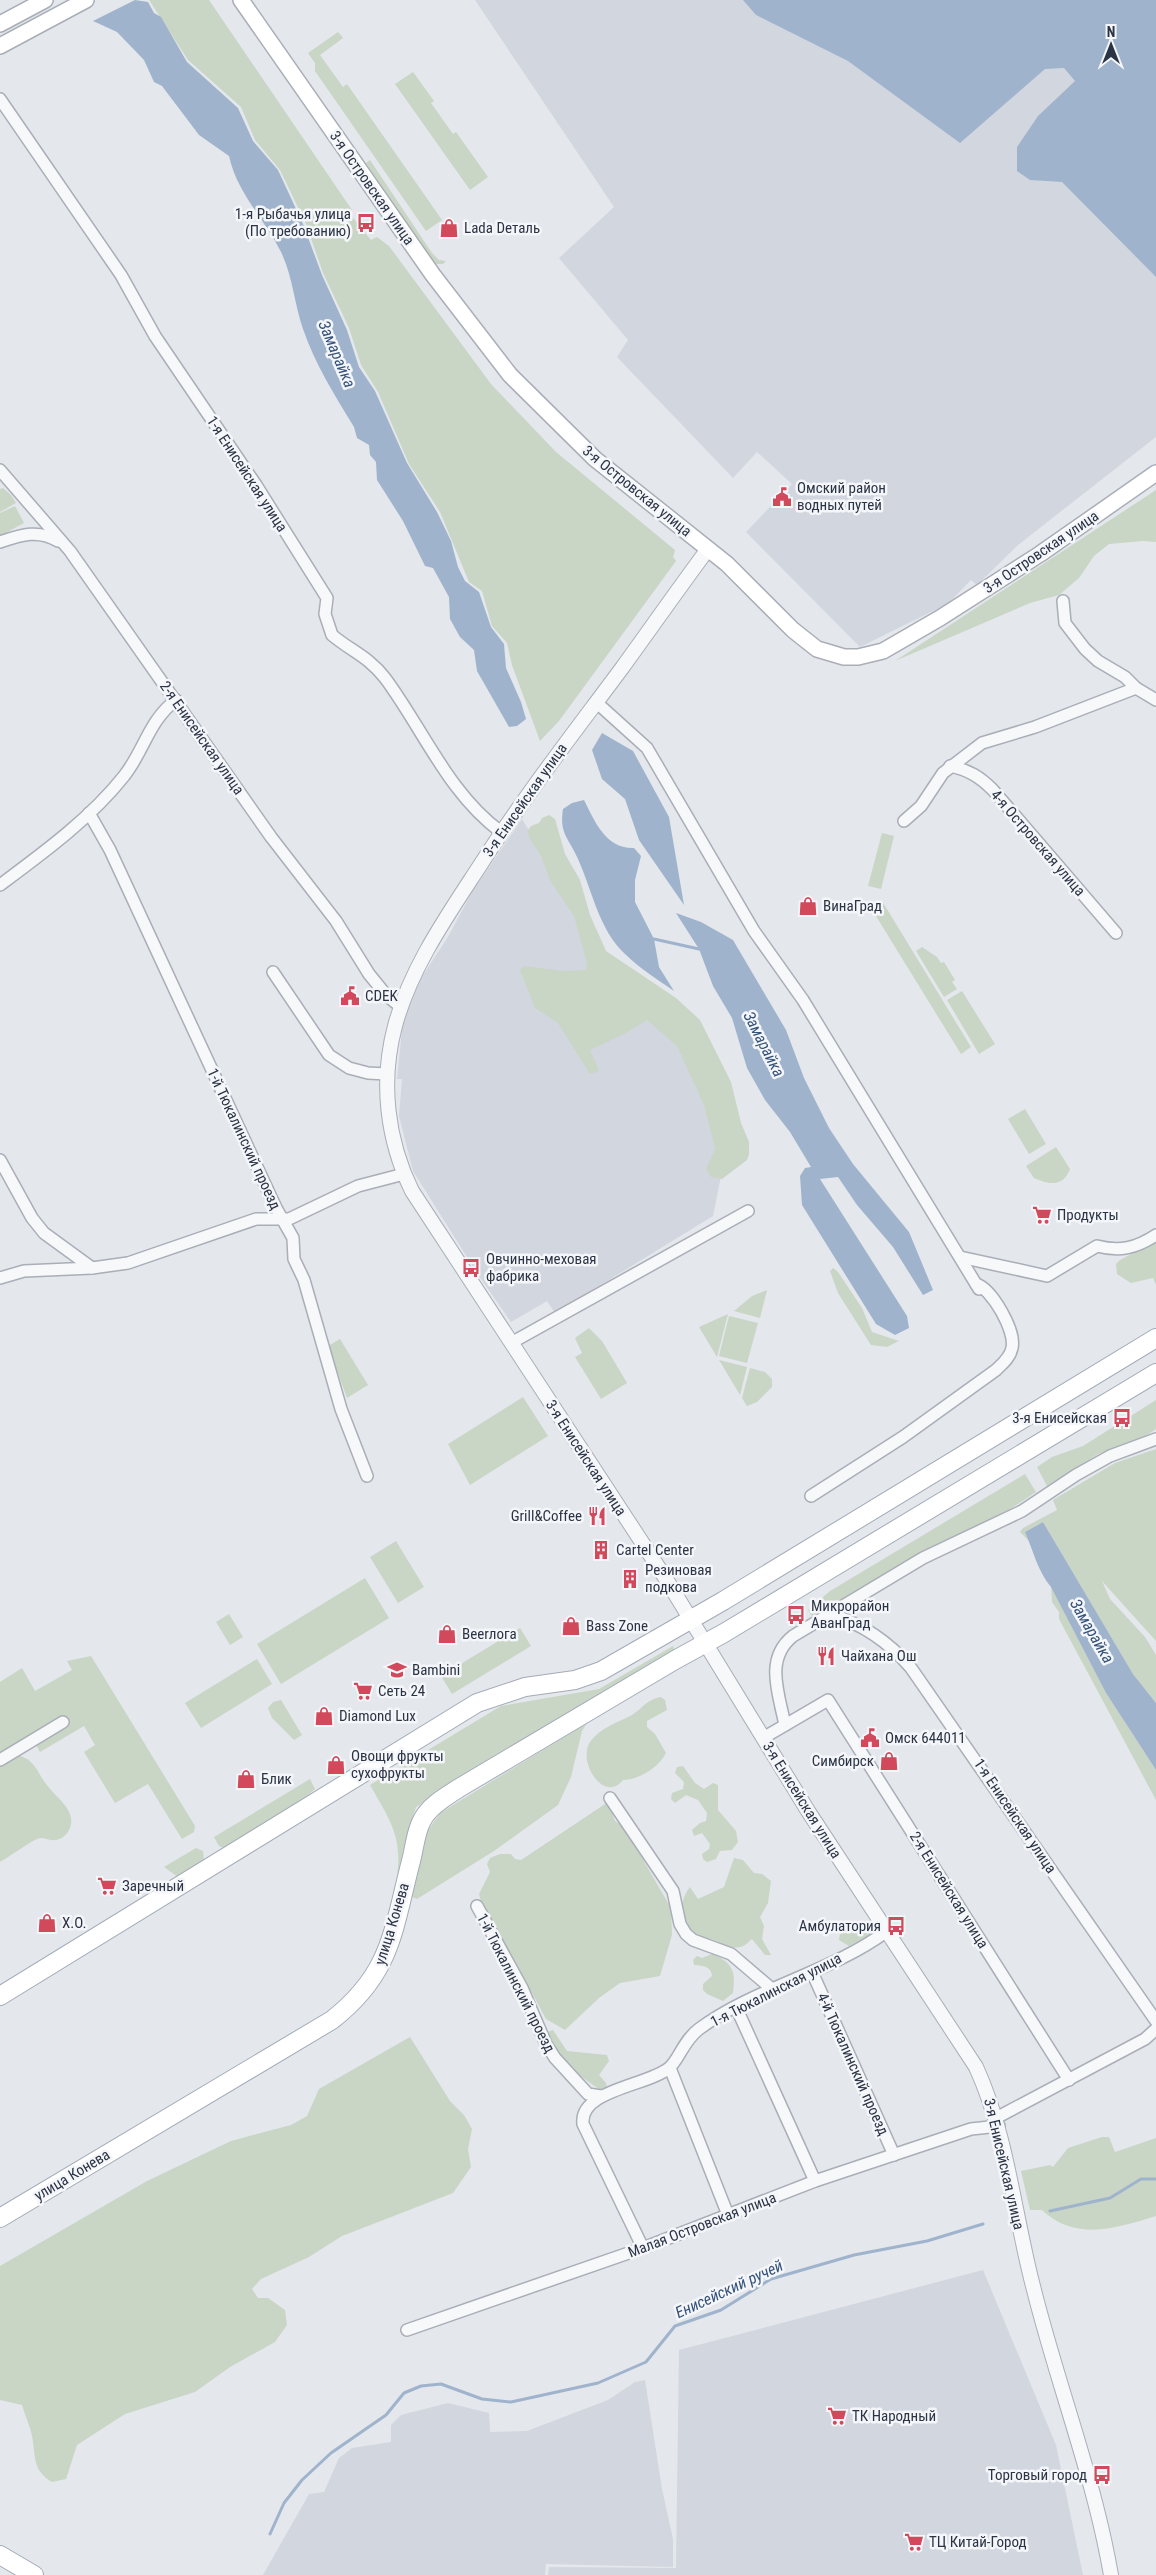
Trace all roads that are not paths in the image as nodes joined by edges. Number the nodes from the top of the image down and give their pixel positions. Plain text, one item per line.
1 (45, 0) edge
2 (86, 0) edge
3 (241, 0) edge
4 (0, 24) edge
5 (0, 46) edge
6 (0, 99) edge
7 (0, 470) edge
8 (1156, 474) edge
9 (0, 542) edge
10 (62, 543) junction
11 (708, 548) junction
12 (1063, 601) dead end
13 (1136, 688) junction
14 (176, 700) junction
15 (1156, 700) edge
16 (596, 702) junction
17 (950, 766) junction
18 (89, 813) junction
19 (904, 821) dead end
20 (501, 832) junction
21 (0, 885) edge
22 (1116, 933) dead end
23 (273, 972) dead end
24 (401, 1007) junction
25 (388, 1074) junction
26 (0, 1160) edge
27 (404, 1174) junction
28 (748, 1211) dead end
29 (283, 1219) junction
30 (1156, 1235) edge
31 (960, 1257) junction
32 (92, 1268) junction
33 (0, 1278) edge
34 (1156, 1338) edge
35 (511, 1344) junction
36 (1156, 1373) edge
37 (1156, 1439) edge
38 (367, 1476) dead end
39 (812, 1496) dead end
40 (830, 1614) junction
41 (691, 1620) junction
42 (705, 1644) junction
43 (63, 1722) dead end
44 (786, 1725) junction
45 (763, 1738) junction
46 (0, 1760) edge
47 (610, 1798) dead end
48 (477, 1906) dead end
49 (887, 1931) junction
50 (812, 1972) junction
51 (772, 1989) junction
52 (0, 1996) edge
53 (736, 2007) junction
54 (1156, 2021) edge
55 (1156, 2029) edge
56 (670, 2068) junction
57 (1069, 2080) junction
58 (601, 2096) junction
59 (997, 2122) junction
60 (894, 2155) junction
61 (815, 2181) junction
62 (728, 2215) junction
63 (0, 2218) edge
64 (642, 2248) junction
65 (407, 2330) dead end
66 (2, 2561) edge
67 (34, 2575) edge
68 (1111, 2575) edge

1 - 4 main road
2 - 5 main road
3 - 11 main road, 3-я Островская улица
6 - 20 street, 1-я Енисейская улица
7 - 10 street, 2-я Енисейская улица
8 - 11 main road, 3-я Островская улица
9 - 10 street
10 - 14 street, 2-я Енисейская улица
11 - 16 street, 3-я Енисейская улица
12 - 13 street
13 - 15 street
13 - 17 street
14 - 18 street
14 - 24 street, 2-я Енисейская улица
16 - 20 street, 3-я Енисейская улица
16 - 31 street
17 - 19 street
17 - 22 street, 4-я Островская улица
18 - 21 street
18 - 29 street, 1-й Тюкалинский проезд
20 - 24 street, 3-я Енисейская улица
23 - 25 street
24 - 25 street, 3-я Енисейская улица
25 - 27 street, 3-я Енисейская улица
26 - 32 street
27 - 29 street
27 - 35 street, 3-я Енисейская улица
28 - 35 street
29 - 32 street
29 - 38 street, 1-й Тюкалинский проезд
30 - 31 street
31 - 39 street
32 - 33 street
34 - 41 main road
35 - 41 street, 3-я Енисейская улица
36 - 42 main road, улица Конева
37 - 40 street
40 - 44 street
40 - 54 street, 1-я Енисейская улица
41 - 42 street, 3-я Енисейская улица
41 - 52 main road
42 - 45 street, 3-я Енисейская улица
42 - 63 main road, улица Конева
43 - 46 street
44 - 45 street
44 - 57 street, 2-я Енисейская улица
45 - 49 street, 3-я Енисейская улица
47 - 51 street
48 - 58 street, 1-й Тюкалинский проезд
49 - 50 street, 1-я Тюкалинская улица
49 - 59 street, 3-я Енисейская улица
50 - 51 street, 1-я Тюкалинская улица
50 - 60 street, 4-й Тюкалинский проезд
51 - 53 street, 1-я Тюкалинская улица
53 - 56 street, 1-я Тюкалинская улица
53 - 61 street
55 - 57 street, Малая Островская улица
56 - 58 street
56 - 62 street
57 - 59 street, Малая Островская улица
58 - 64 street
59 - 60 street, Малая Островская улица
59 - 68 street, 3-я Енисейская улица
60 - 61 street, Малая Островская улица
61 - 62 street, Малая Островская улица
62 - 64 street, Малая Островская улица
64 - 65 street, Малая Островская улица
66 - 67 main road

